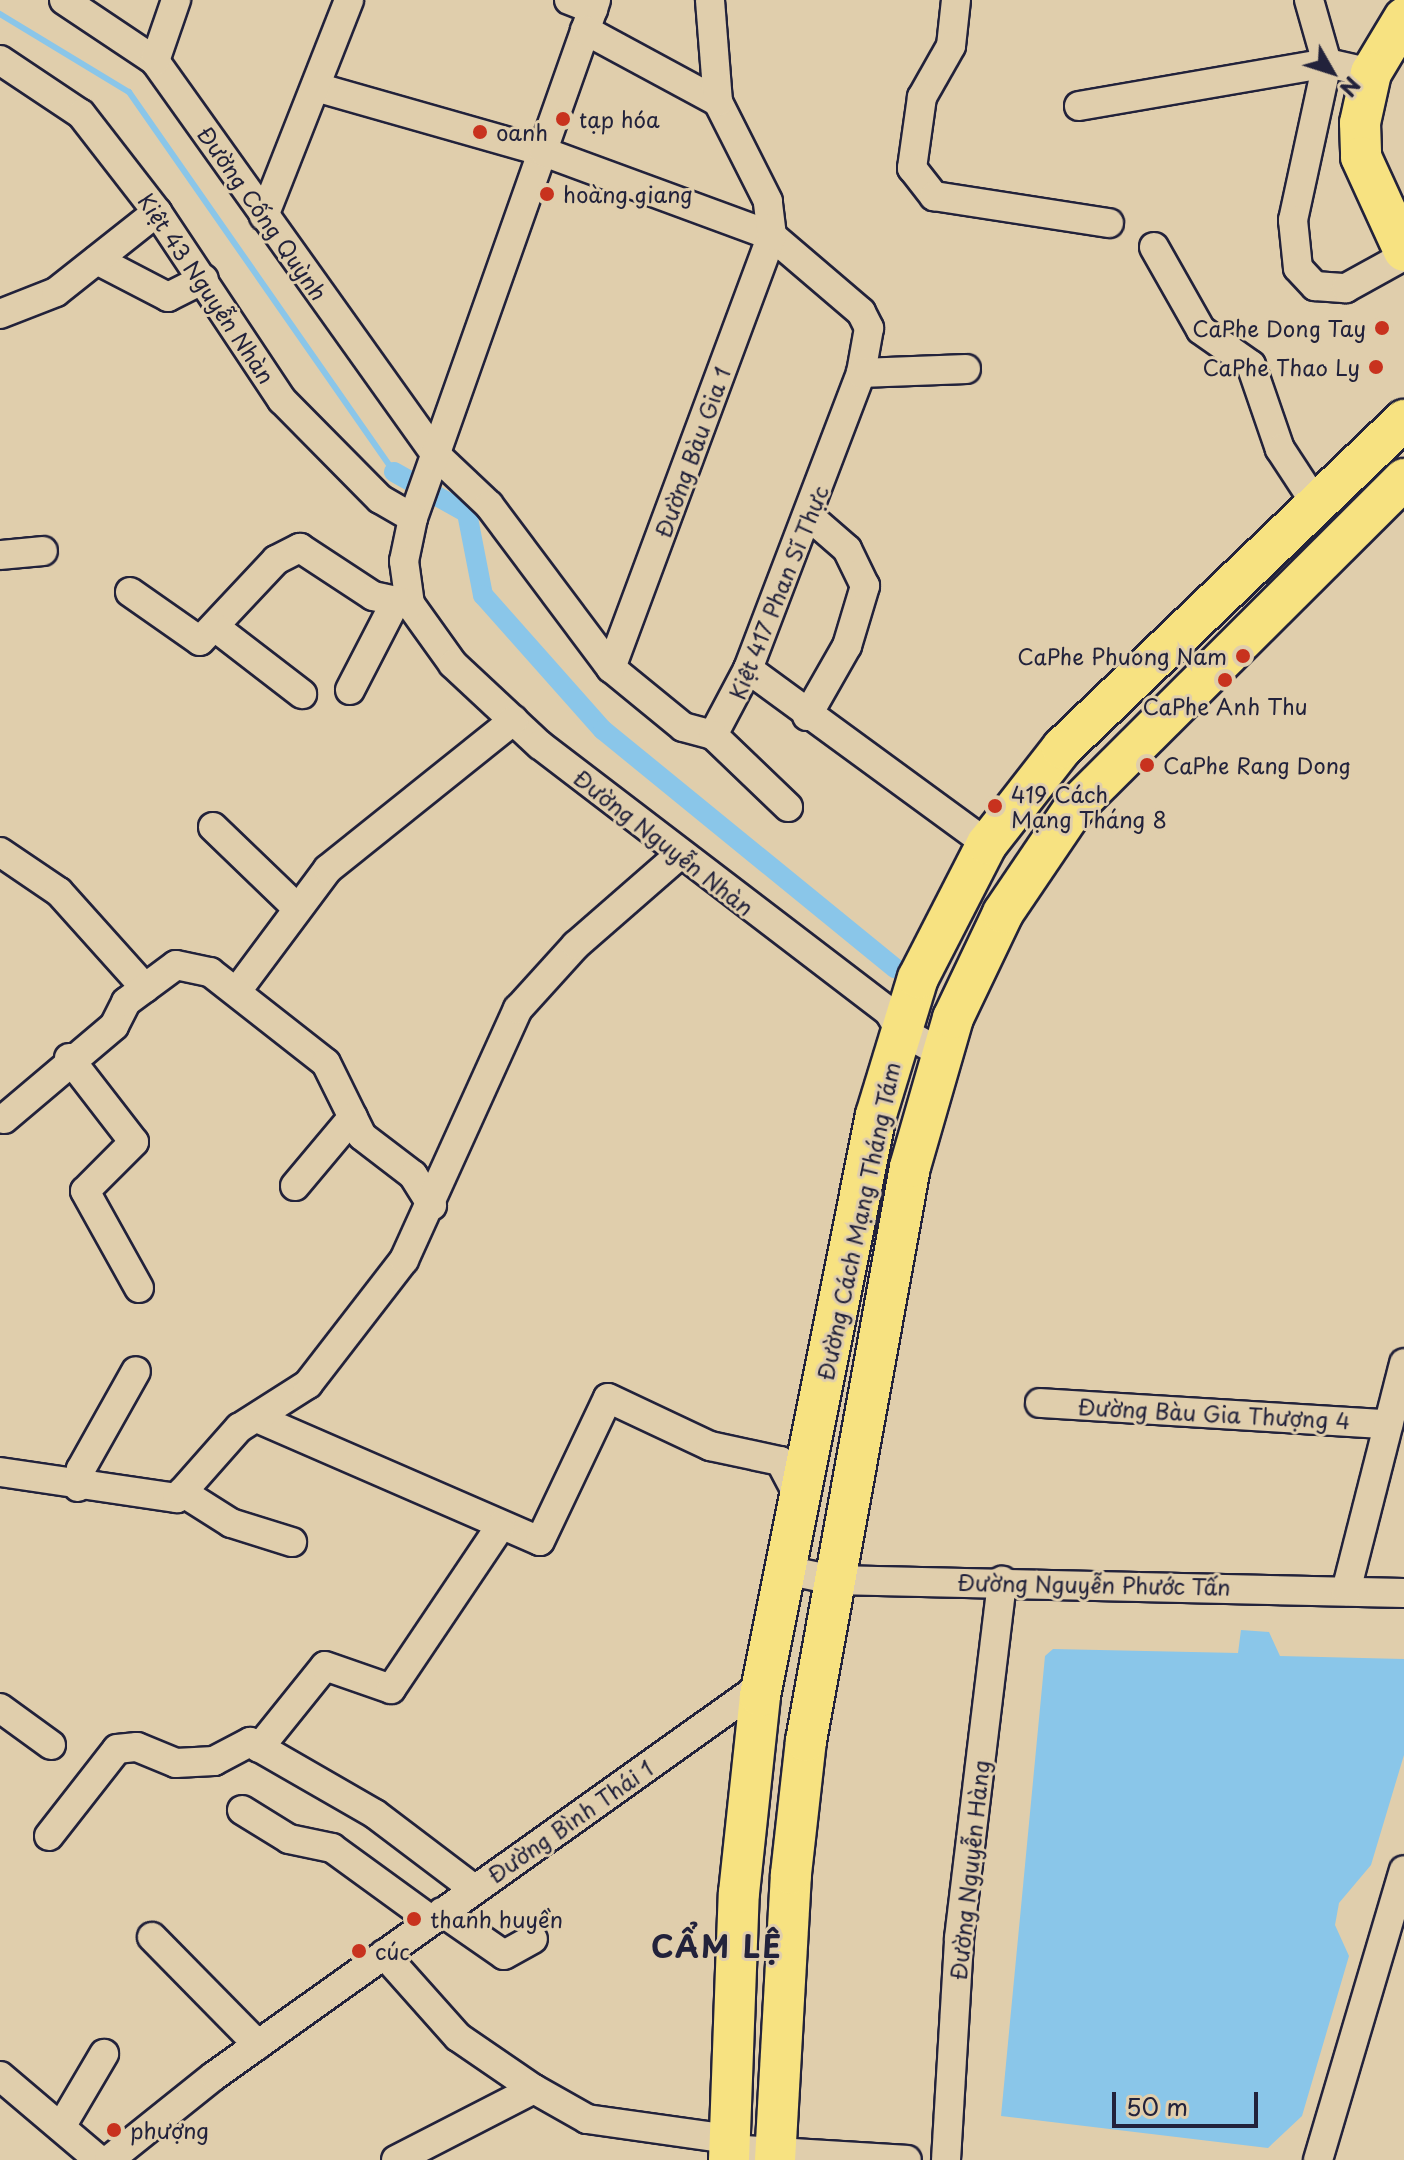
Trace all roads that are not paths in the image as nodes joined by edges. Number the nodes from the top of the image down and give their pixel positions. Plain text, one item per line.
1 (64, 0) edge
2 (176, 0) edge
3 (349, 0) edge
4 (710, 0) edge
5 (956, 0) edge
6 (1309, 0) edge
7 (586, 10) edge
8 (1404, 18) edge
9 (0, 60) edge
10 (155, 61) junction
11 (1327, 63) junction
12 (1371, 73) junction
13 (316, 87) junction
14 (718, 102) junction
15 (1079, 106) dead end
16 (544, 152) junction
17 (157, 212) junction
18 (264, 216) junction
19 (1393, 221) edge
20 (1109, 223) dead end
21 (772, 236) junction
22 (1154, 247) dead end
23 (1404, 254) edge
24 (97, 260) junction
25 (204, 279) junction
26 (0, 314) edge
27 (966, 369) dead end
28 (861, 373) junction
29 (1404, 407) edge
30 (1404, 420) edge
31 (1376, 448) junction
32 (432, 461) junction
33 (1404, 479) edge
34 (1316, 504) junction
35 (414, 513) junction
36 (809, 516) junction
37 (43, 551) dead end
38 (0, 555) edge
39 (130, 592) dead end
40 (403, 603) junction
41 (208, 634) junction
42 (611, 668) junction
43 (748, 669) junction
44 (350, 690) dead end
45 (302, 694) dead end
46 (807, 716) junction
47 (514, 720) junction
48 (713, 735) junction
49 (788, 807) dead end
50 (213, 827) dead end
51 (987, 844) junction
52 (0, 852) edge
53 (679, 855) junction
54 (295, 906) junction
55 (145, 988) junction
56 (237, 991) junction
57 (900, 1030) junction
58 (941, 1053) junction
59 (69, 1058) junction
60 (353, 1117) junction
61 (4, 1119) dead end
62 (295, 1186) dead end
63 (432, 1206) junction
64 (139, 1288) dead end
65 (1404, 1363) edge
66 (136, 1371) dead end
67 (1040, 1403) dead end
68 (259, 1419) junction
69 (1388, 1424) junction
70 (0, 1472) edge
71 (78, 1487) junction
72 (180, 1495) junction
73 (799, 1496) junction
74 (501, 1525) junction
75 (292, 1542) dead end
76 (785, 1570) junction
77 (834, 1580) junction
78 (1002, 1581) junction
79 (1346, 1591) junction
80 (1404, 1593) edge
81 (762, 1685) junction
82 (0, 1708) edge
83 (51, 1745) dead end
84 (259, 1748) junction
85 (242, 1810) dead end
86 (49, 1836) dead end
87 (1404, 1870) edge
88 (474, 1889) junction
89 (436, 1916) junction
90 (152, 1937) dead end
91 (533, 1939) dead end
92 (384, 1954) junction
93 (258, 2045) junction
94 (104, 2054) dead end
95 (0, 2076) edge
96 (534, 2089) junction
97 (61, 2127) junction
98 (729, 2149) edge
99 (776, 2156) edge
100 (99, 2160) edge
101 (109, 2160) edge
102 (396, 2160) edge
103 (907, 2160) edge
104 (946, 2160) edge
105 (1318, 2160) edge

1 - 10 street, Đường Cống Quỳnh
2 - 10 street
3 - 13 street
4 - 14 street
5 - 20 street
6 - 11 street
7 - 14 street
7 - 16 street, Đường Nguyễn Nhàn
8 - 12 highway
9 - 17 street, Kiệt 43 Nguyễn Nhàn
10 - 18 street, Đường Cống Quỳnh
11 - 12 street
11 - 15 street
11 - 23 street
12 - 19 highway
13 - 16 street
13 - 18 street
14 - 21 street
16 - 21 street
16 - 32 street, Đường Nguyễn Nhàn
17 - 24 street
17 - 25 street, Kiệt 43 Nguyễn Nhàn
18 - 32 street, Đường Cống Quỳnh
19 - 23 highway
21 - 28 street, Kiệt 417 Phan Sĩ Thực
21 - 42 street, Đường Bàu Gia 1
22 - 34 street
24 - 25 street
24 - 26 street
25 - 35 street, Kiệt 43 Nguyễn Nhàn
27 - 28 street
28 - 36 street, Kiệt 417 Phan Sĩ Thực
29 - 31 highway
30 - 31 highway, Đường Cách Mạng Tháng Tám
31 - 34 highway, Đường Cách Mạng Tháng Tám
32 - 35 street, Đường Nguyễn Nhàn
32 - 42 street, Đường Cống Quỳnh
33 - 58 highway, Đường Cách Mạng Tháng Tám
34 - 51 highway, Đường Cách Mạng Tháng Tám
35 - 40 street, Đường Nguyễn Nhàn
36 - 43 street, Kiệt 417 Phan Sĩ Thực
36 - 46 street
37 - 38 street
39 - 41 street
40 - 41 street, Đường Nguyễn Nhàn
40 - 44 street
40 - 47 street, Đường Nguyễn Nhàn
41 - 45 street
42 - 48 street
43 - 46 street
43 - 48 street, Kiệt 417 Phan Sĩ Thực
46 - 51 street
47 - 53 street, Đường Nguyễn Nhàn
47 - 54 street
48 - 49 street
50 - 54 street
51 - 57 highway, Đường Cách Mạng Tháng Tám
52 - 55 street
53 - 57 street, Đường Nguyễn Nhàn
53 - 63 street
54 - 56 street
55 - 56 street
55 - 59 street
56 - 60 street
57 - 58 street, Đường Nguyễn Nhàn
57 - 73 highway, Đường Cách Mạng Tháng Tám
58 - 77 highway, Đường Cách Mạng Tháng Tám
59 - 61 street
59 - 64 street
60 - 62 street
60 - 63 street
63 - 68 street
65 - 69 street
66 - 71 street
67 - 69 street, Đường Bàu Gia Thượng 4
68 - 72 street
68 - 74 street
69 - 79 street
70 - 71 street
71 - 72 street
72 - 75 street
73 - 74 street
73 - 76 highway, Đường Cách Mạng Tháng Tám
74 - 84 street
76 - 77 street, Đường Nguyễn Phước Tấn
76 - 81 highway, Đường Cách Mạng Tháng Tám
77 - 78 street, Đường Nguyễn Phước Tấn
77 - 99 highway, Đường Cách Mạng Tháng Tám
78 - 79 street, Đường Nguyễn Phước Tấn
78 - 104 street, Đường Nguyễn Hàng
79 - 80 street, Đường Nguyễn Phước Tấn
81 - 88 street, Đường Bình Thái 1
81 - 98 highway, Đường Cách Mạng Tháng Tám
82 - 83 street
84 - 86 street
84 - 88 street
85 - 89 street
87 - 105 street
88 - 89 street, Đường Bình Thái 1
89 - 91 street
89 - 92 street, Đường Bình Thái 1
90 - 93 street
92 - 93 street, Đường Bình Thái 1
92 - 96 street
93 - 101 street, Đường Bình Thái 1
94 - 97 street
95 - 97 street
96 - 98 street
96 - 102 street
97 - 100 street
98 - 99 street
99 - 103 street

